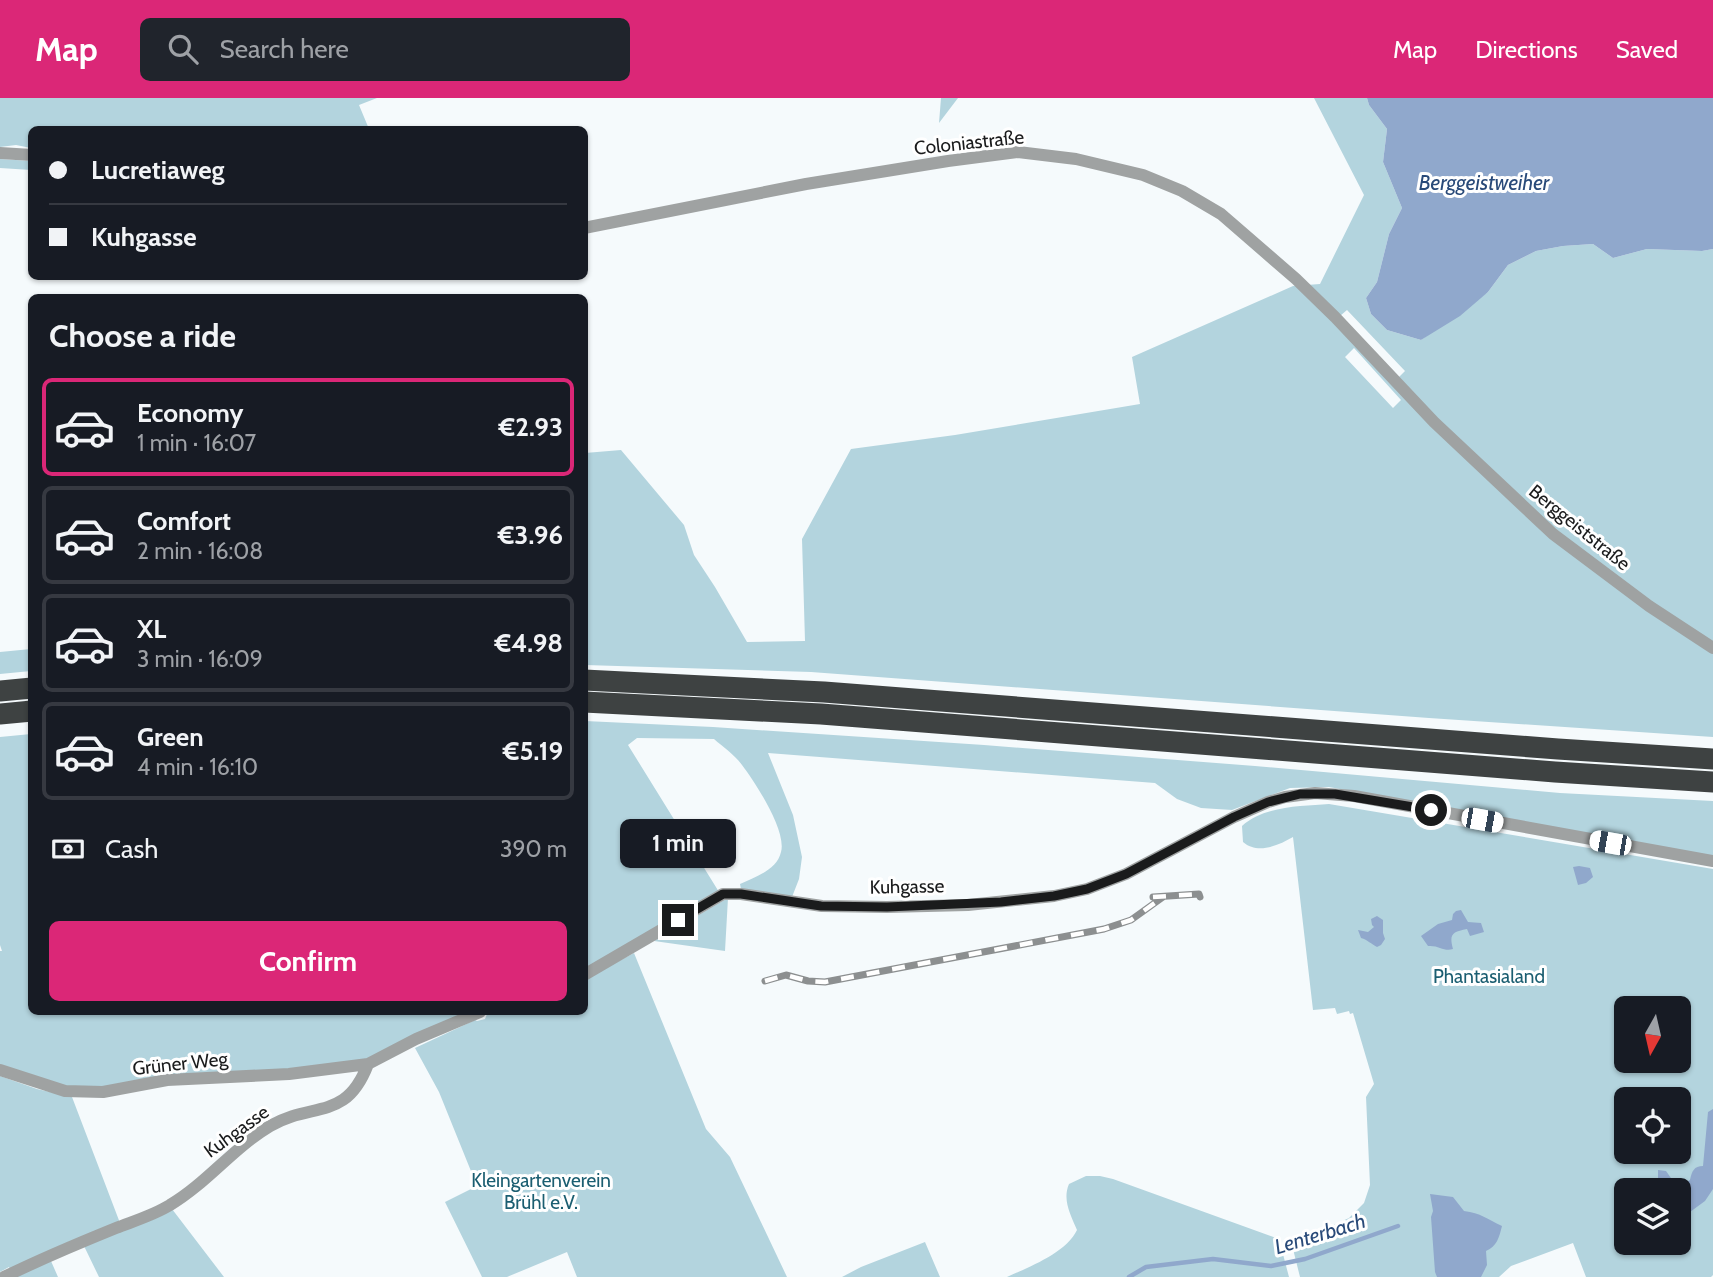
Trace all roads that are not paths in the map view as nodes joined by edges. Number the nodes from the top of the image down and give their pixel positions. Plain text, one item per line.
1 (0, 153) edge
2 (28, 155) edge
3 (588, 227) edge
4 (1434, 422) joint
5 (1713, 648) edge
6 (588, 680) edge
7 (28, 688) edge
8 (0, 691) edge
9 (588, 702) edge
10 (28, 712) edge
11 (0, 715) edge
12 (1713, 759) edge
13 (1713, 782) edge
14 (1713, 861) edge
15 (588, 973) edge
16 (472, 1015) edge
17 (368, 1064) junction
18 (0, 1070) edge
19 (4, 1277) edge

1 - 2 street
3 - 4 street, Coloniastraße
4 - 5 street, Berggeiststraße
6 - 12 highway
7 - 8 highway
9 - 13 highway
10 - 11 highway
14 - 15 street, Kuhgasse
16 - 17 street
17 - 18 street, Grüner Weg
17 - 19 street, Kuhgasse

